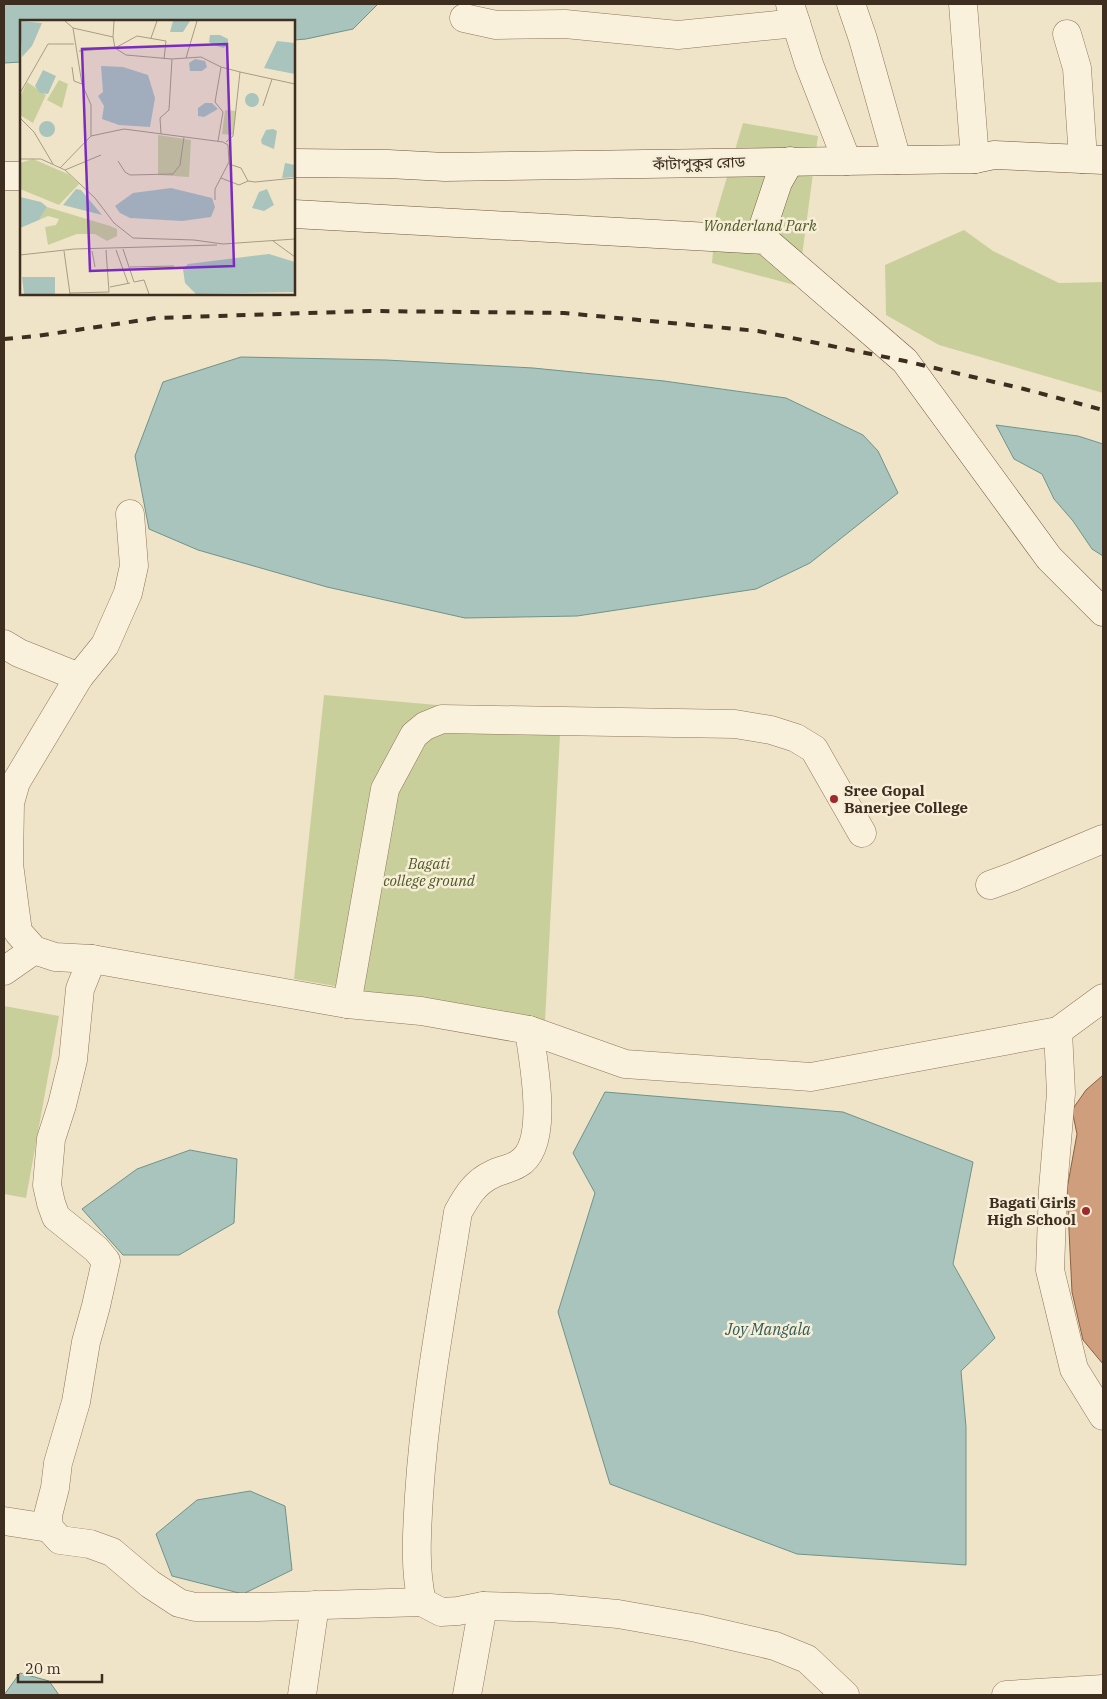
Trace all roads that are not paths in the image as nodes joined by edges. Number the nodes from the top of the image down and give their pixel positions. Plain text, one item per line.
1 (851, 4) edge
2 (963, 4) edge
3 (793, 13) edge
4 (464, 18) dead end
5 (1067, 34) dead end
6 (975, 158) junction
7 (1093, 159) edge
8 (847, 160) junction
9 (897, 160) junction
10 (790, 161) junction
11 (295, 163) edge
12 (4, 176) edge
13 (20, 176) edge
14 (295, 214) edge
15 (765, 240) junction
16 (130, 514) dead end
17 (1103, 612) edge
18 (4, 644) edge
19 (79, 678) junction
20 (10, 780) edge
21 (862, 834) dead end
22 (1103, 839) edge
23 (990, 885) dead end
24 (34, 950) junction
25 (92, 959) junction
26 (4, 971) edge
27 (1103, 998) edge
28 (347, 1004) junction
29 (529, 1030) junction
30 (1058, 1031) junction
31 (1103, 1416) edge
32 (4, 1521) edge
33 (49, 1528) junction
34 (422, 1602) junction
35 (315, 1605) junction
36 (483, 1606) junction
37 (1103, 1689) edge
38 (302, 1695) edge
39 (467, 1695) edge
40 (845, 1695) edge
41 (1006, 1695) edge

1 - 9 street
2 - 6 street
3 - 4 street
3 - 8 street
5 - 7 street
6 - 7 street, কাঁটাপুকুর রোড
6 - 9 street, কাঁটাপুকুর রোড
8 - 9 street, কাঁটাপুকুর রোড
8 - 10 street, কাঁটাপুকুর রোড
10 - 11 street, কাঁটাপুকুর রোড
10 - 15 street
12 - 13 street
14 - 15 street
15 - 17 street
16 - 19 street
18 - 19 street
19 - 20 street
20 - 24 street
21 - 28 street
22 - 23 street
24 - 25 street
24 - 26 street
25 - 28 street
25 - 33 street
27 - 30 street
28 - 29 street
29 - 30 street
29 - 34 street
30 - 31 street
32 - 33 street
33 - 35 street
34 - 35 street
34 - 36 street
35 - 38 street
36 - 39 street
36 - 40 street
37 - 41 street

